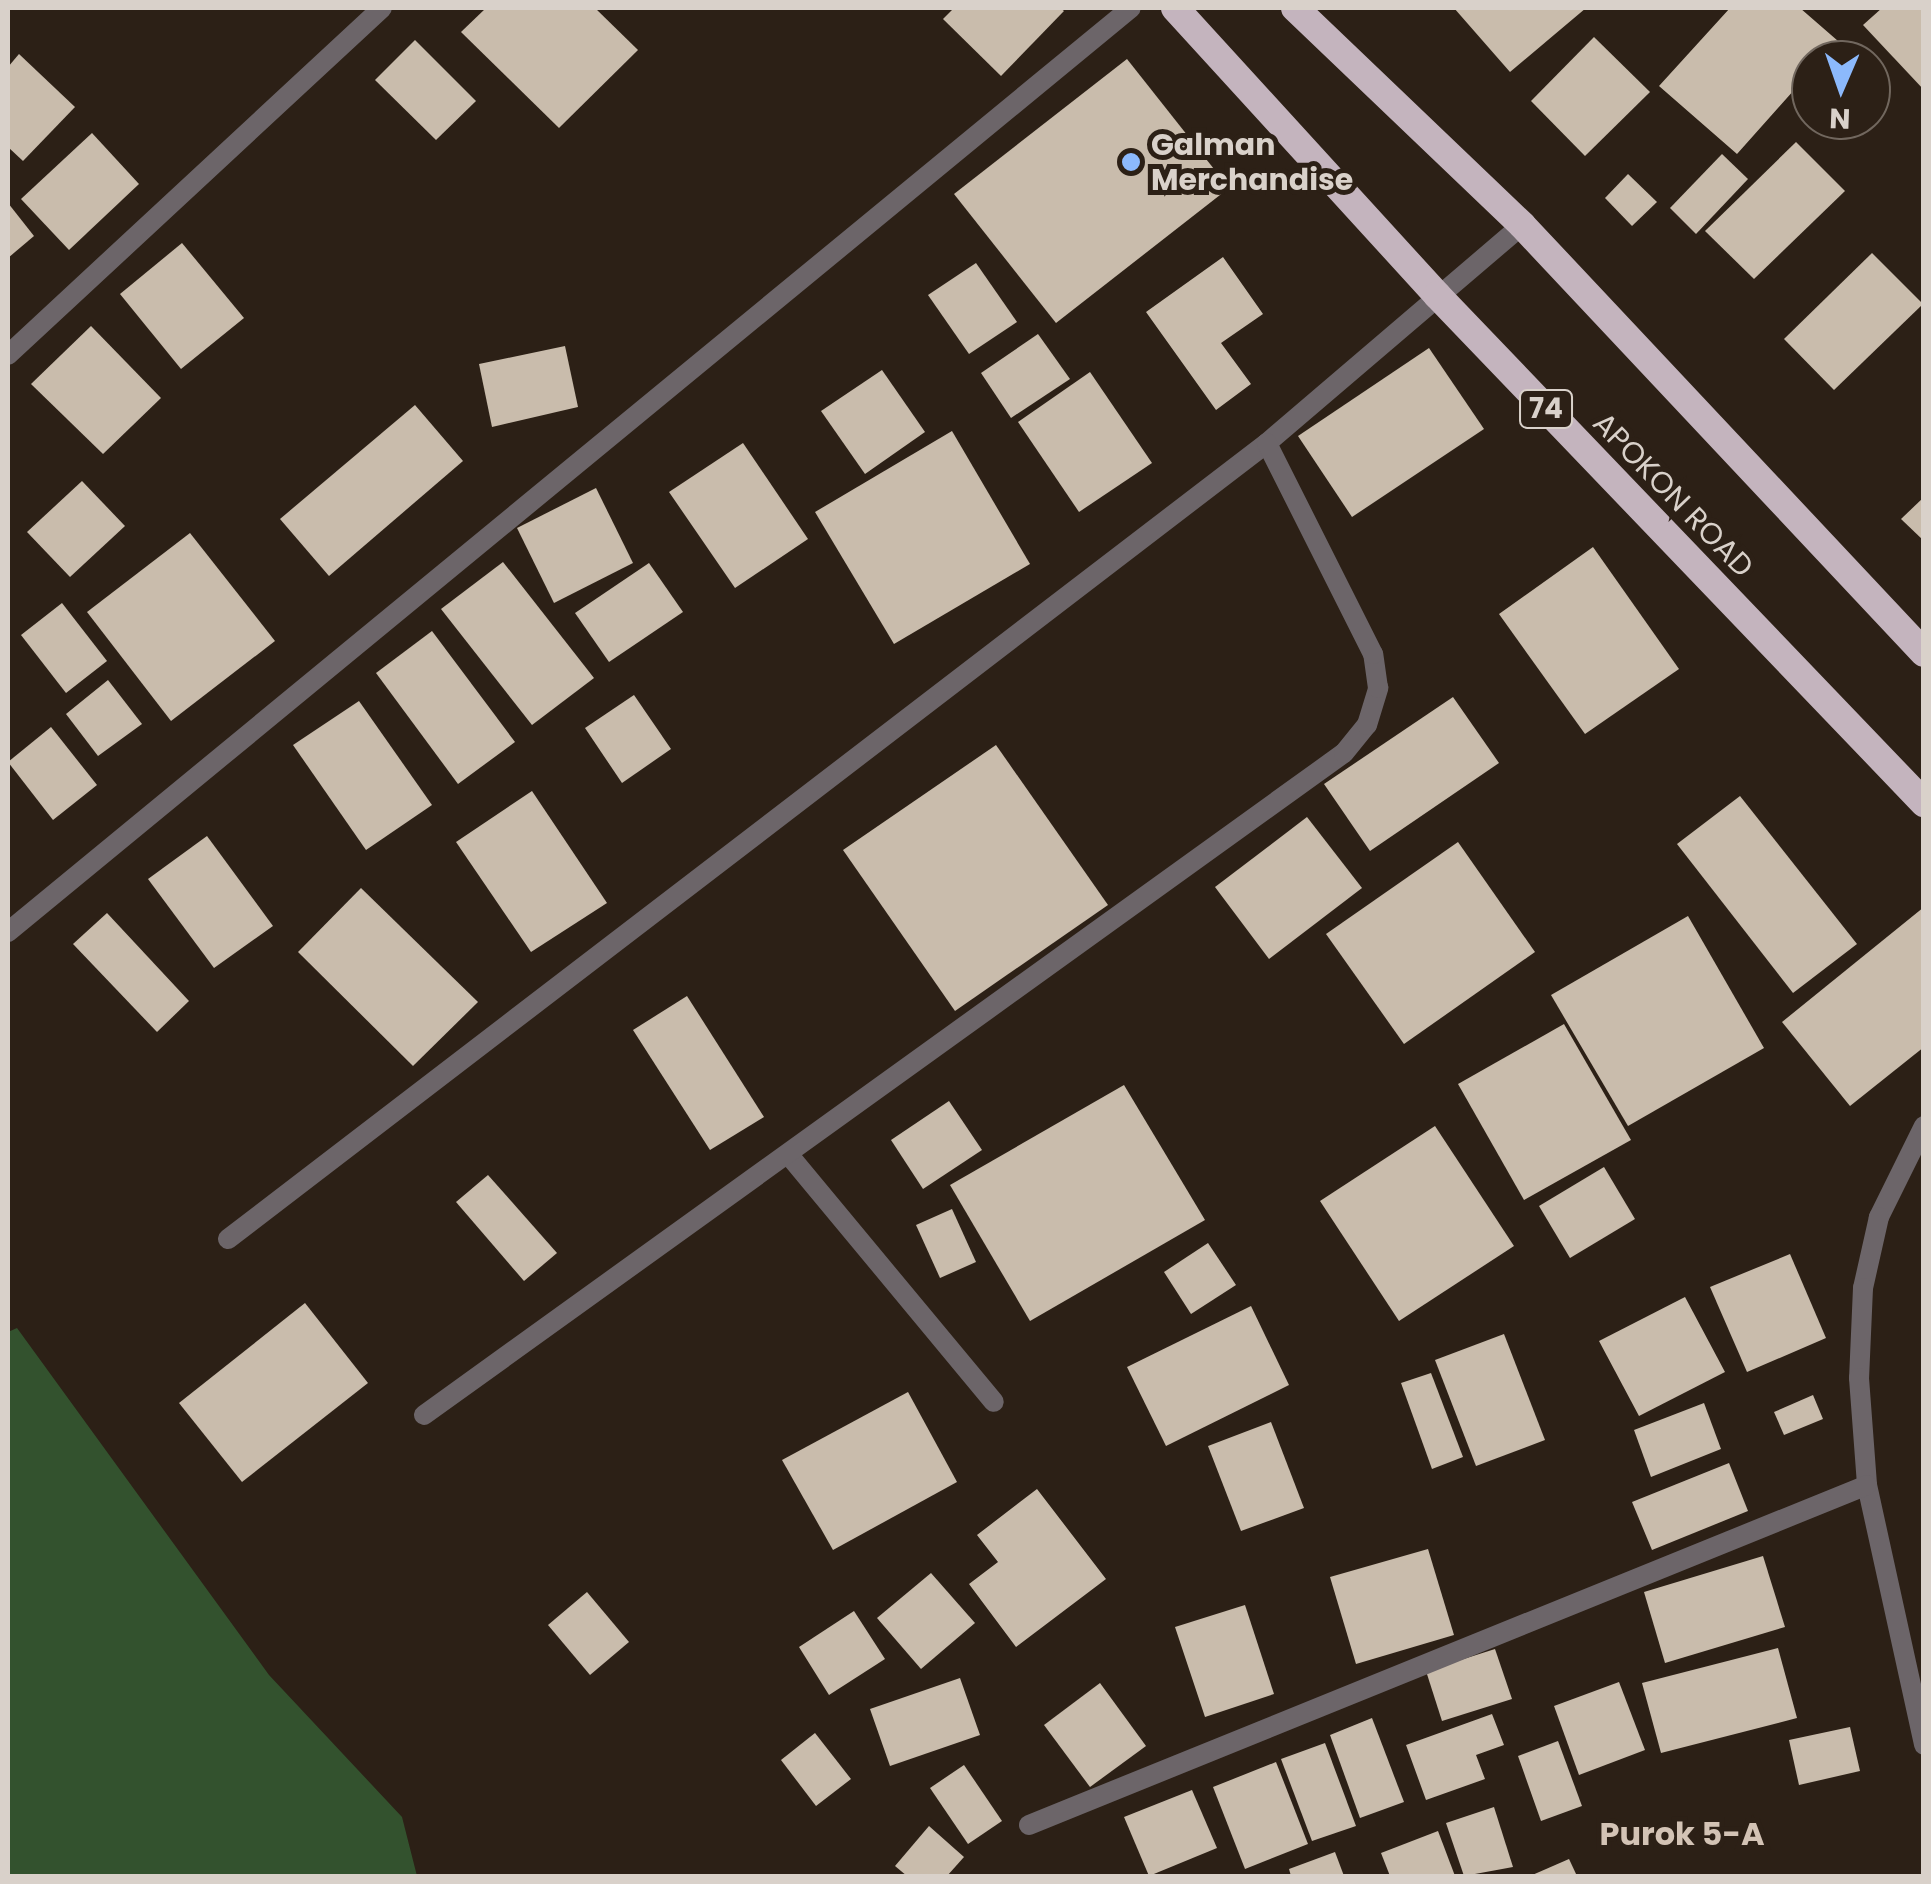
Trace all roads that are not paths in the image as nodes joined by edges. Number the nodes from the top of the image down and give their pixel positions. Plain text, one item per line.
1 (382, 8) edge
2 (1131, 8) edge
3 (1175, 8) edge
4 (1295, 8) edge
5 (1522, 225) junction
6 (1438, 295) junction
7 (8, 355) edge
8 (1267, 443) junction
9 (1924, 653) edge
10 (1924, 804) edge
11 (8, 932) edge
12 (1924, 1126) edge
13 (788, 1154) junction
14 (228, 1239) dead end
15 (994, 1402) dead end
16 (424, 1415) dead end
17 (1868, 1486) junction
18 (1924, 1746) edge
19 (1028, 1825) dead end

1 - 7 street
2 - 11 street
3 - 6 highway, APOKON ROAD / 74
4 - 5 highway
5 - 6 street
5 - 9 highway
6 - 8 street
6 - 10 highway, APOKON ROAD / 74
8 - 13 street
8 - 14 street
12 - 17 street
13 - 15 street
13 - 16 street
17 - 18 street
17 - 19 street

